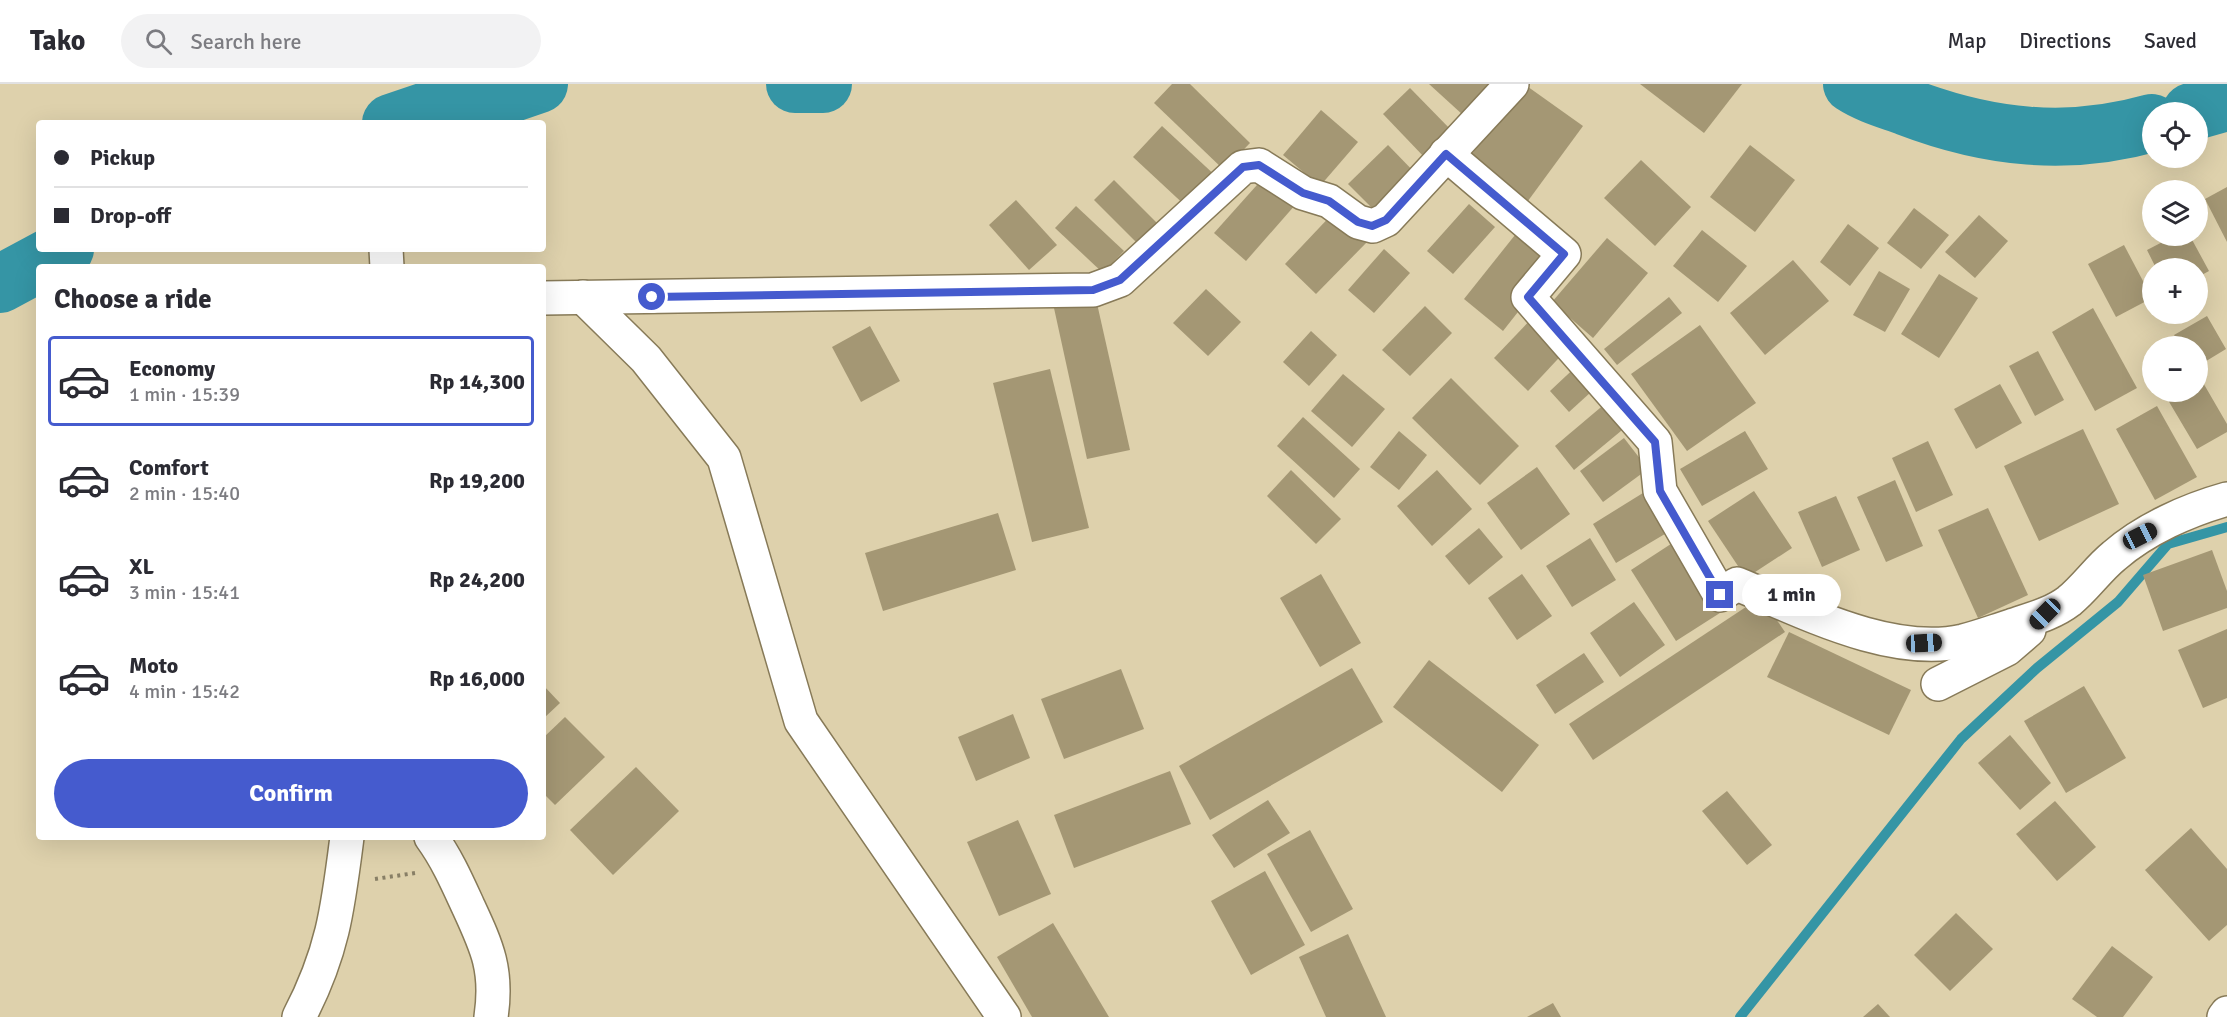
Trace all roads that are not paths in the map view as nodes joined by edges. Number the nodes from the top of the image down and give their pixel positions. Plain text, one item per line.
1 (1512, 84) edge
2 (1446, 154) junction
3 (583, 297) junction
4 (546, 298) edge
5 (2227, 499) edge
6 (2045, 614) junction
7 (1938, 684) dead end
8 (347, 840) edge
9 (433, 840) edge
10 (2227, 1013) edge
11 (299, 1017) edge
12 (491, 1017) edge
13 (1004, 1017) edge
14 (2224, 1017) edge

1 - 2 street
2 - 3 street
2 - 6 street
3 - 4 street
3 - 13 street
5 - 6 street
6 - 7 street
8 - 11 street
9 - 12 street
10 - 14 street

